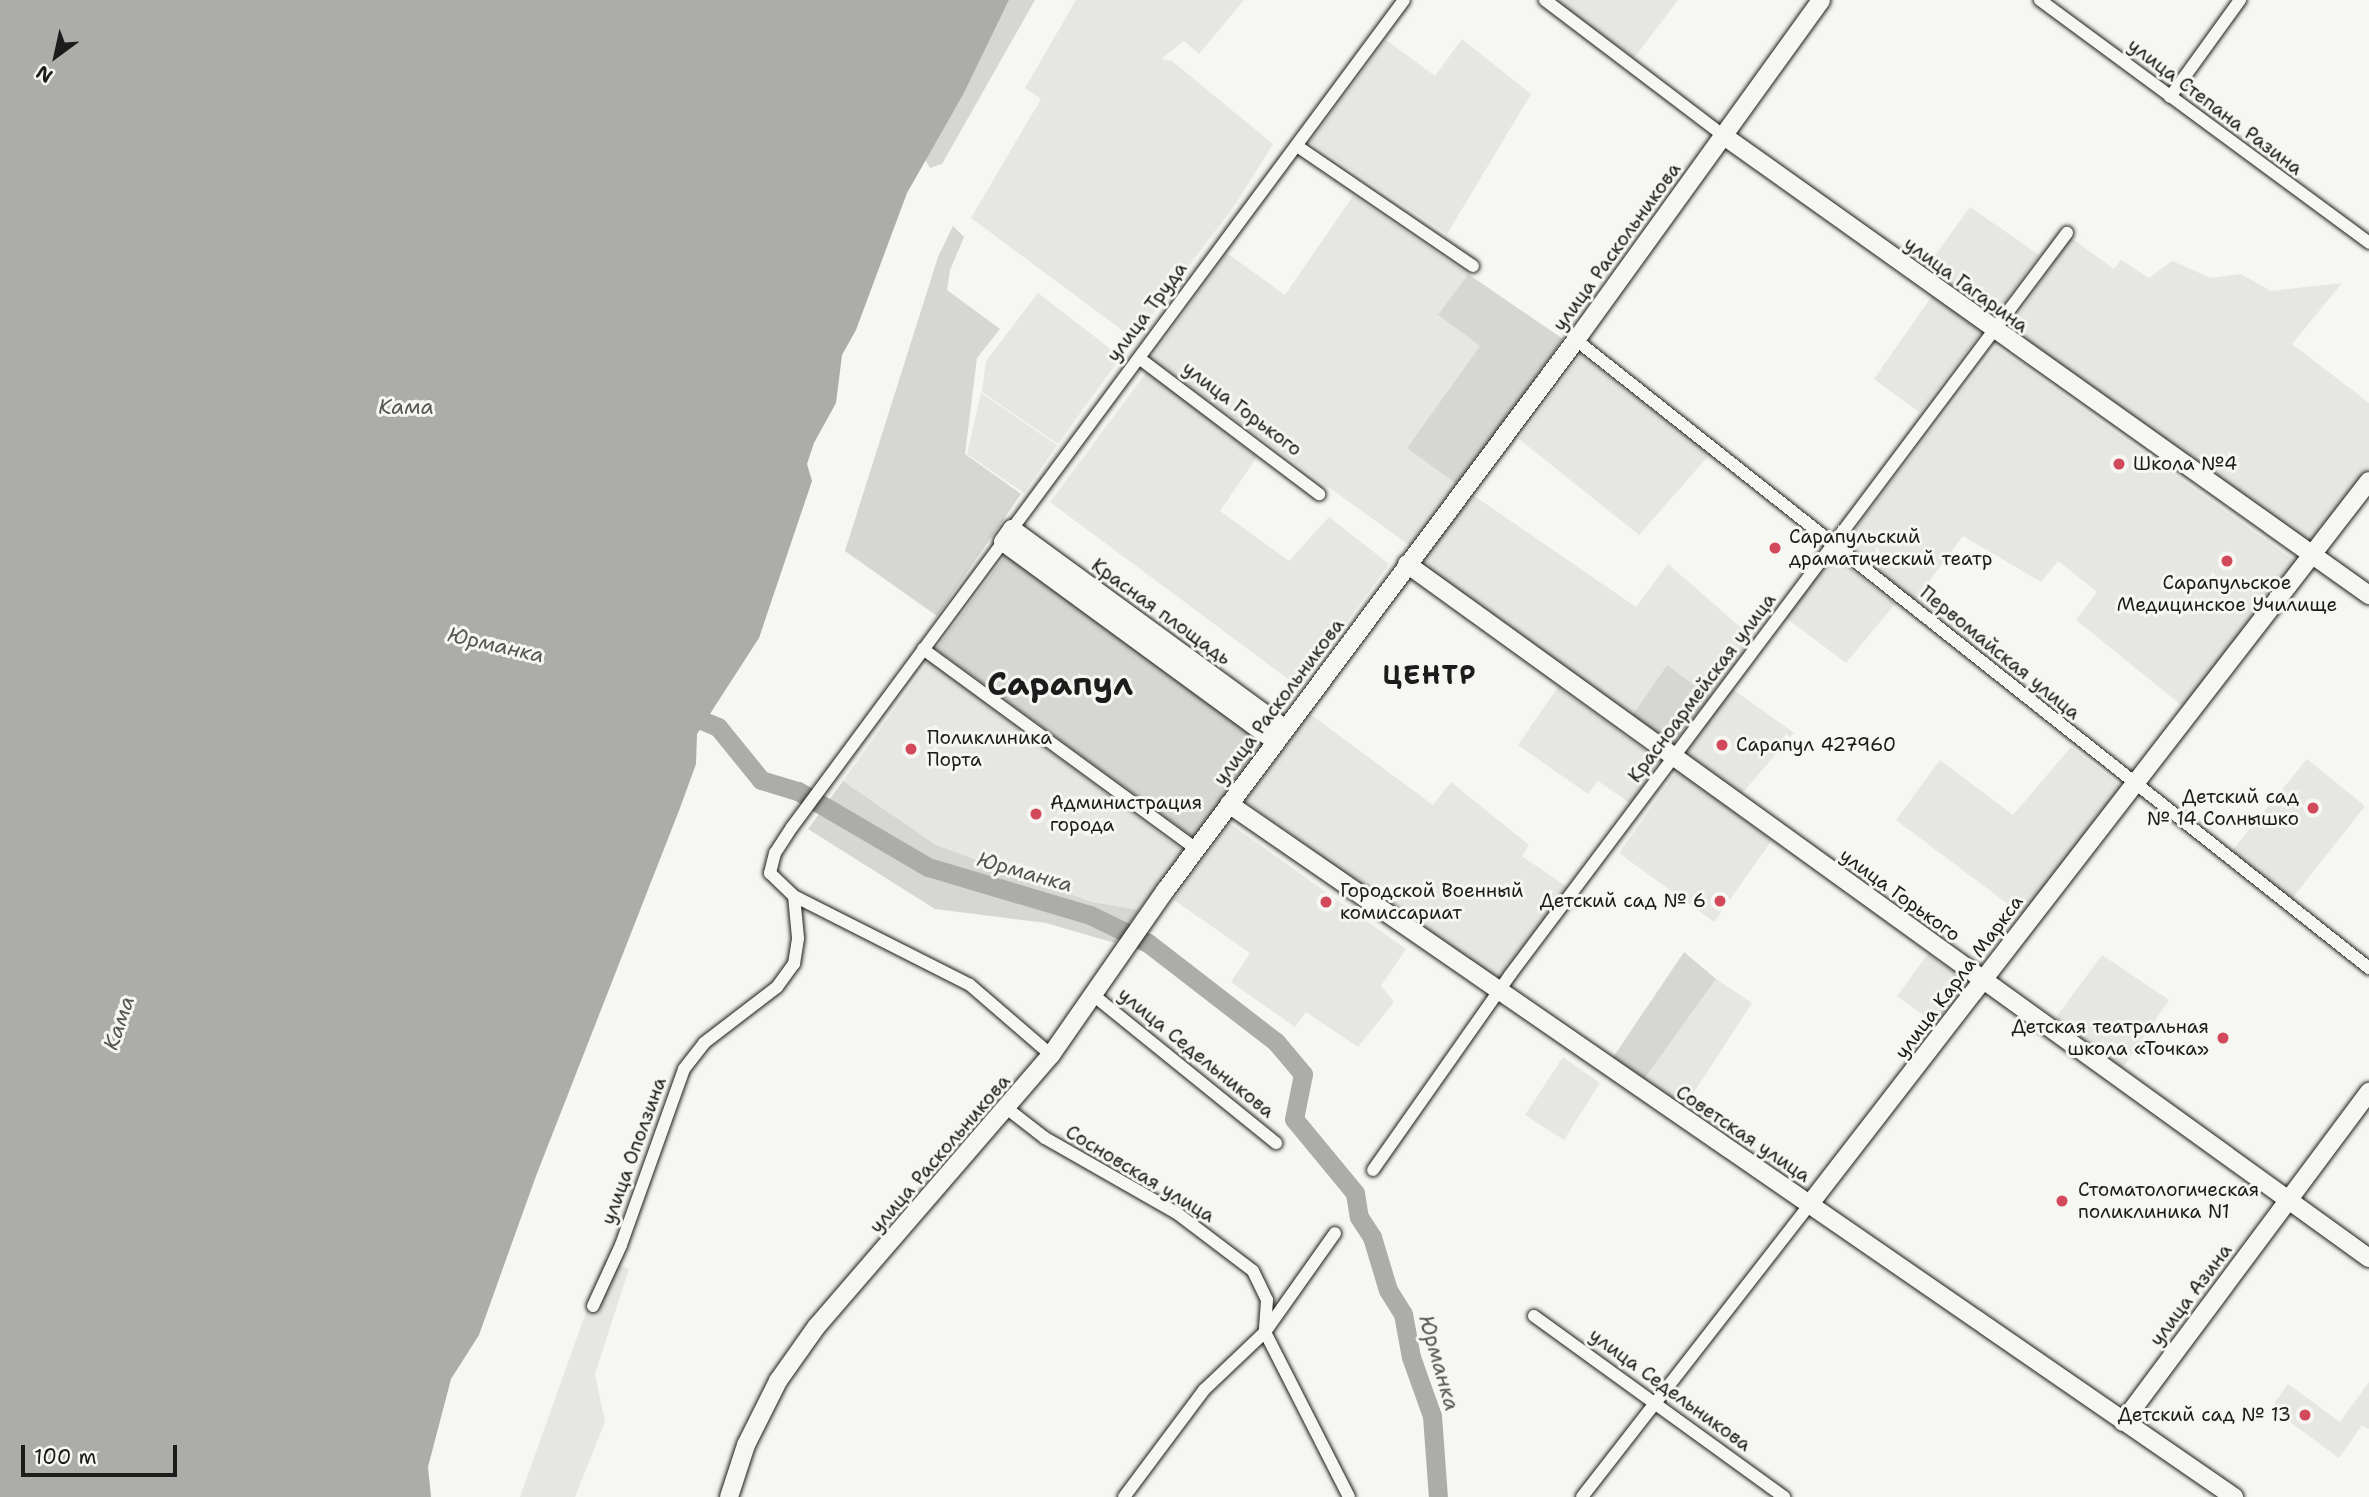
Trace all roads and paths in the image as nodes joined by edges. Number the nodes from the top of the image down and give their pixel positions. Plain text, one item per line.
1 (1404, 0) edge
2 (1545, 0) edge
3 (1821, 0) edge
4 (2040, 0) edge
5 (2240, 0) edge
6 (2170, 97) junction
7 (1724, 136) junction
8 (1297, 146) junction
9 (2067, 233) dead end
10 (2369, 243) edge
11 (1473, 267) dead end
12 (1992, 329) junction
13 (1576, 340) junction
14 (1139, 358) junction
15 (2369, 481) edge
16 (1319, 494) dead end
17 (1007, 536) junction
18 (1833, 544) junction
19 (2312, 554) junction
20 (1407, 564) junction
21 (2369, 595) edge
22 (923, 649) junction
23 (1280, 735) junction
24 (1674, 757) junction
25 (2134, 785) junction
26 (1229, 804) junction
27 (1196, 849) junction
28 (794, 896) junction
29 (2369, 968) edge
30 (1983, 981) junction
31 (1095, 989) junction
32 (1498, 992) junction
33 (1051, 1055) junction
34 (2369, 1092) edge
35 (1009, 1110) junction
36 (1276, 1143) dead end
37 (1373, 1170) dead end
38 (2289, 1199) junction
39 (1809, 1205) junction
40 (1335, 1233) dead end
41 (2369, 1258) edge
42 (593, 1306) dead end
43 (1534, 1316) dead end
44 (1265, 1332) junction
45 (1657, 1403) junction
46 (2123, 1422) junction
47 (729, 1497) edge
48 (1124, 1497) edge
49 (1349, 1497) edge
50 (1582, 1497) edge
51 (1784, 1497) edge
52 (2234, 1497) edge

1 - 8 street, улица Труда
2 - 7 street, улица Гагарина
3 - 7 main road, улица Раскольникова
4 - 6 street, улица Степана Разина
5 - 6 street
6 - 10 street, улица Степана Разина
7 - 12 main road, улица Гагарина
7 - 13 main road, улица Раскольникова
8 - 11 street
8 - 14 street, улица Труда
9 - 12 street, Красноармейская улица
12 - 18 street, Красноармейская улица
12 - 19 main road, улица Гагарина
13 - 18 street, Первомайская улица
13 - 20 main road, улица Раскольникова
14 - 16 street, улица Горького
14 - 17 street, улица Труда
15 - 19 main road, улица Карла Маркса
17 - 22 street, улица Труда
17 - 23 main road, Красная площадь
18 - 24 street, Красноармейская улица
18 - 25 street, Первомайская улица
19 - 21 main road, улица Гагарина
19 - 25 main road, улица Карла Маркса
20 - 23 main road, улица Раскольникова
20 - 24 main road, улица Горького
22 - 27 street
22 - 28 street
23 - 26 main road, улица Раскольникова
24 - 30 main road, улица Горького
24 - 32 street, Красноармейская улица
25 - 29 street, Первомайская улица
25 - 30 main road, улица Карла Маркса
26 - 27 main road, улица Раскольникова
26 - 32 main road, Советская улица
27 - 31 main road, улица Раскольникова
28 - 33 street
28 - 42 street, улица Оползина
30 - 38 main road, улица Горького
30 - 39 main road, улица Карла Маркса
31 - 33 main road, улица Раскольникова
31 - 36 street, улица Седельникова
32 - 37 street, Красноармейская улица
32 - 39 main road, Советская улица
33 - 35 main road, улица Раскольникова
34 - 38 main road, улица Азина
35 - 44 street, Сосновская улица
35 - 47 main road, улица Раскольникова
38 - 41 main road, улица Горького
38 - 46 main road, улица Азина
39 - 45 street, улица Карла Маркса
39 - 46 main road, Советская улица
40 - 44 street
43 - 45 street, улица Седельникова
44 - 48 street
44 - 49 street, Сосновская улица
45 - 50 street, улица Карла Маркса
45 - 51 street, улица Седельникова
46 - 52 main road, Советская улица

